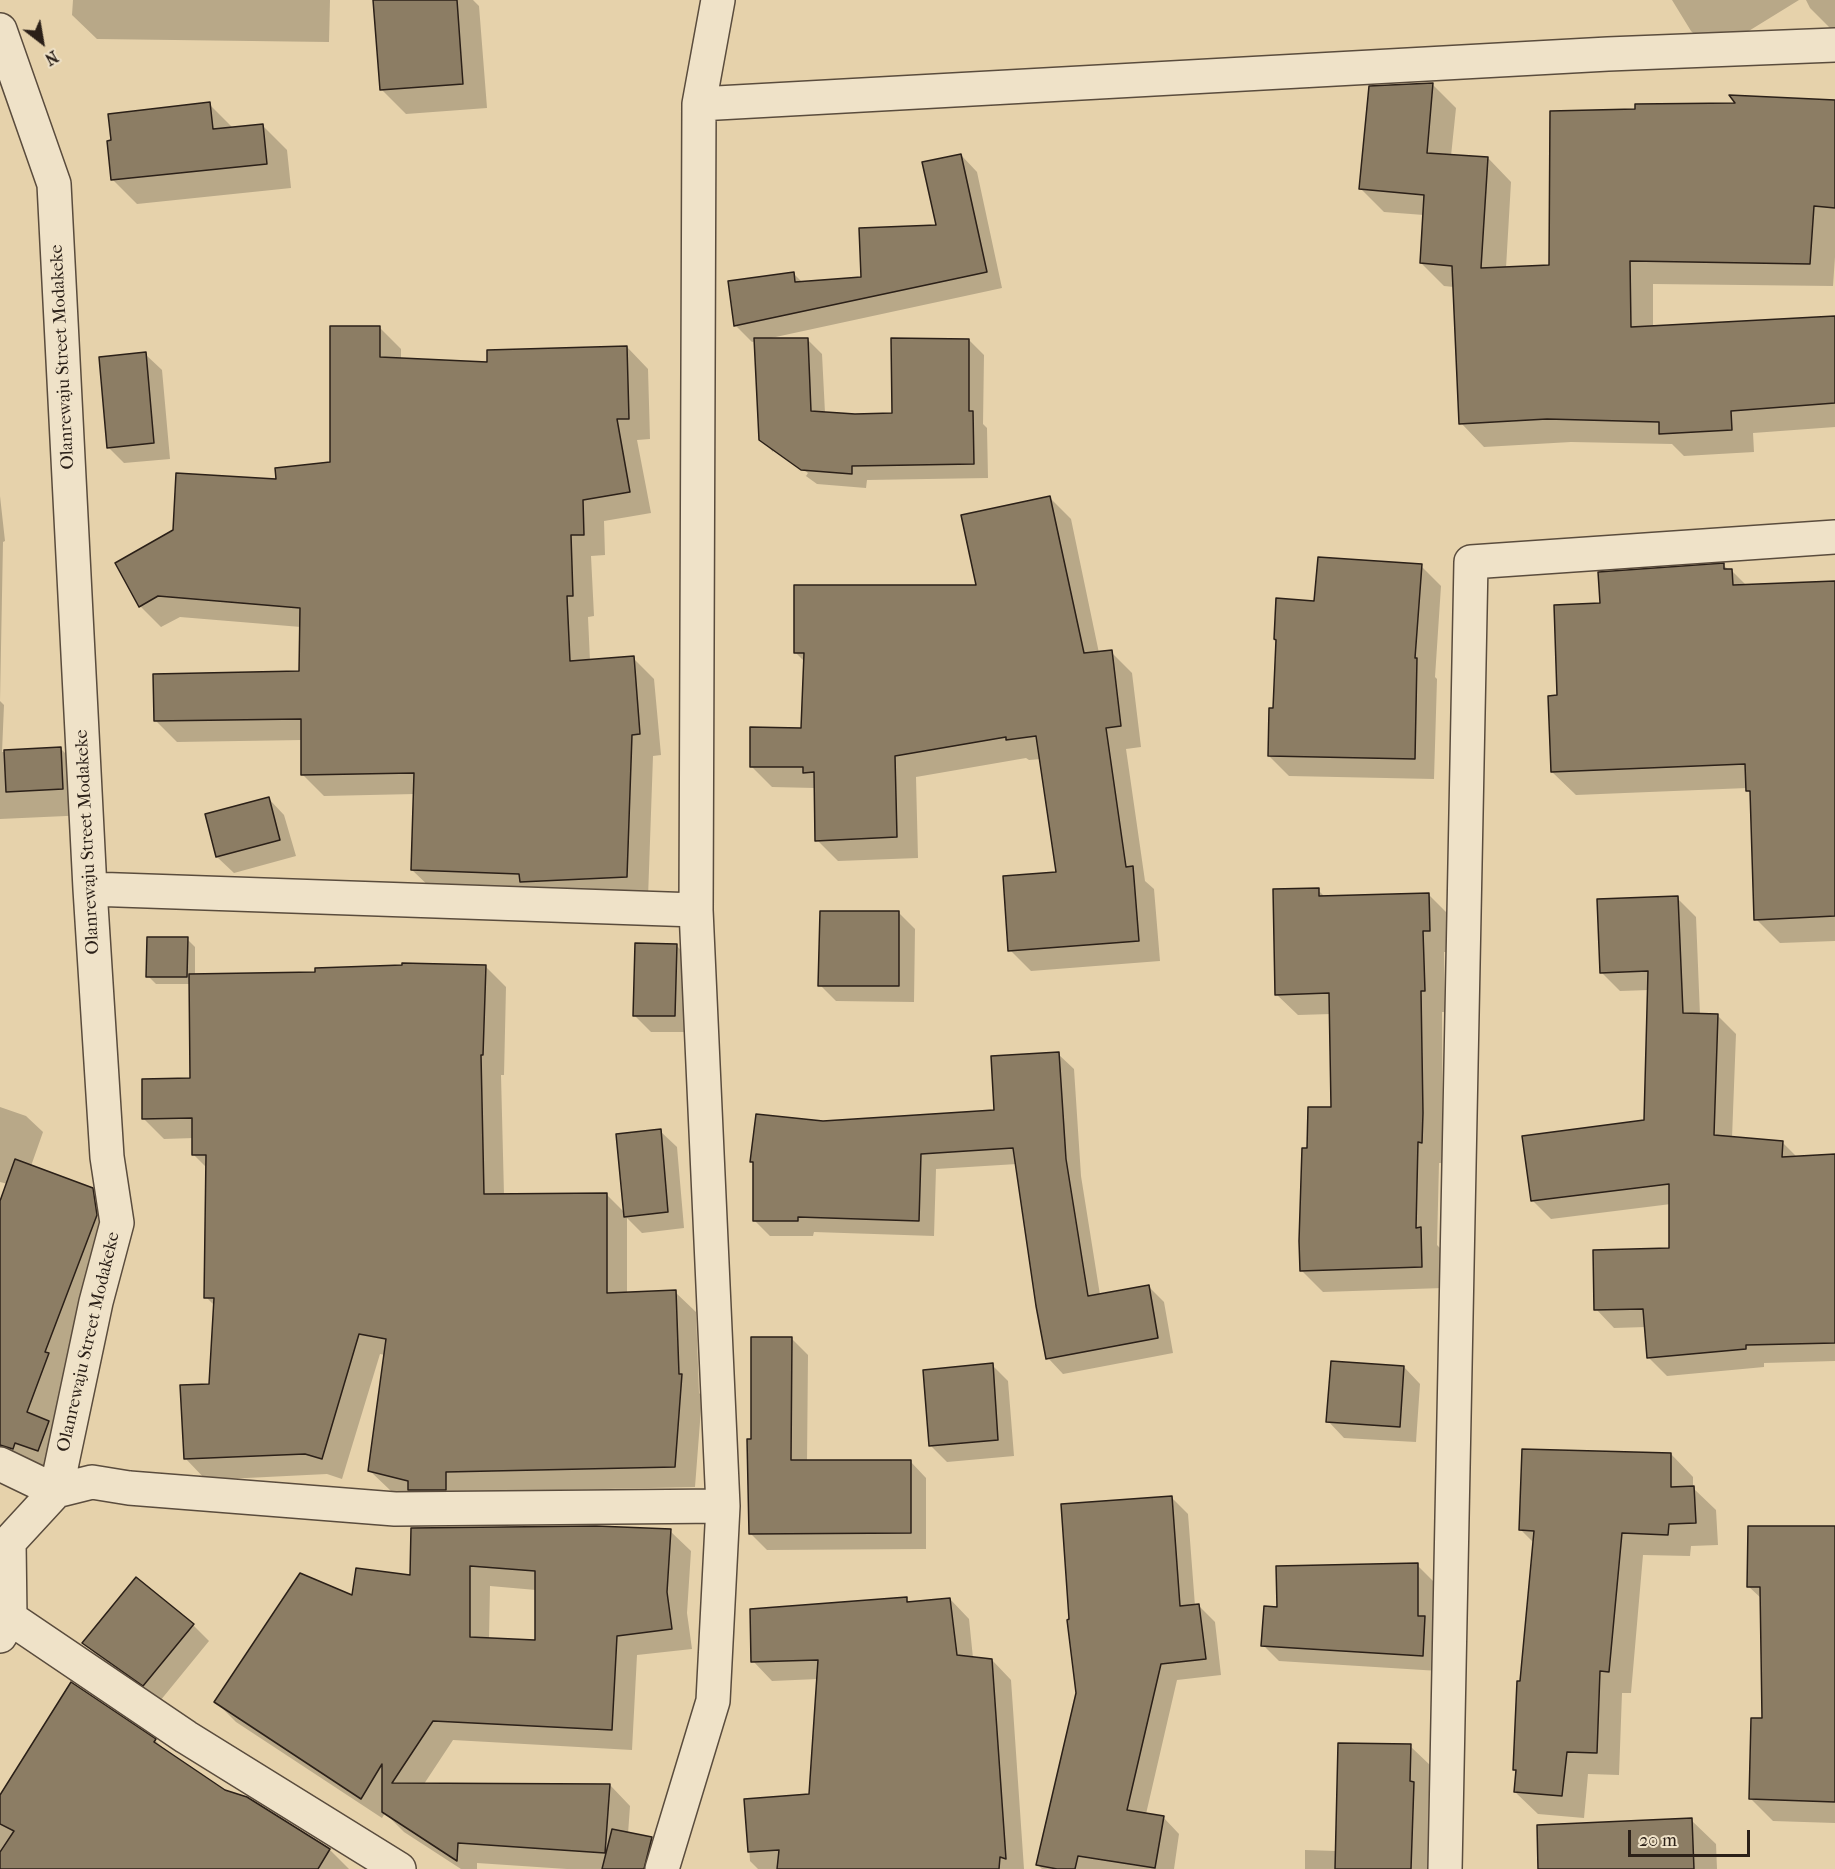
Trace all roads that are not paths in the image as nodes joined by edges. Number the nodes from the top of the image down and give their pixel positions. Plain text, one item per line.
1 (718, 0) edge
2 (0, 30) edge
3 (1835, 45) edge
4 (699, 104) junction
5 (1835, 537) edge
6 (90, 889) junction
7 (696, 910) junction
8 (0, 1464) edge
9 (56, 1491) junction
10 (723, 1506) junction
11 (5, 1627) edge
12 (399, 1869) edge
13 (662, 1869) edge
14 (1445, 1869) edge

1 - 4 street
2 - 6 street, Olanrewaju Street Modakeke
3 - 4 street
4 - 7 street
5 - 14 street
6 - 7 street
6 - 9 street, Olanrewaju Street Modakeke
7 - 10 street
8 - 9 street
9 - 10 street
9 - 11 street
10 - 13 street
11 - 12 street

